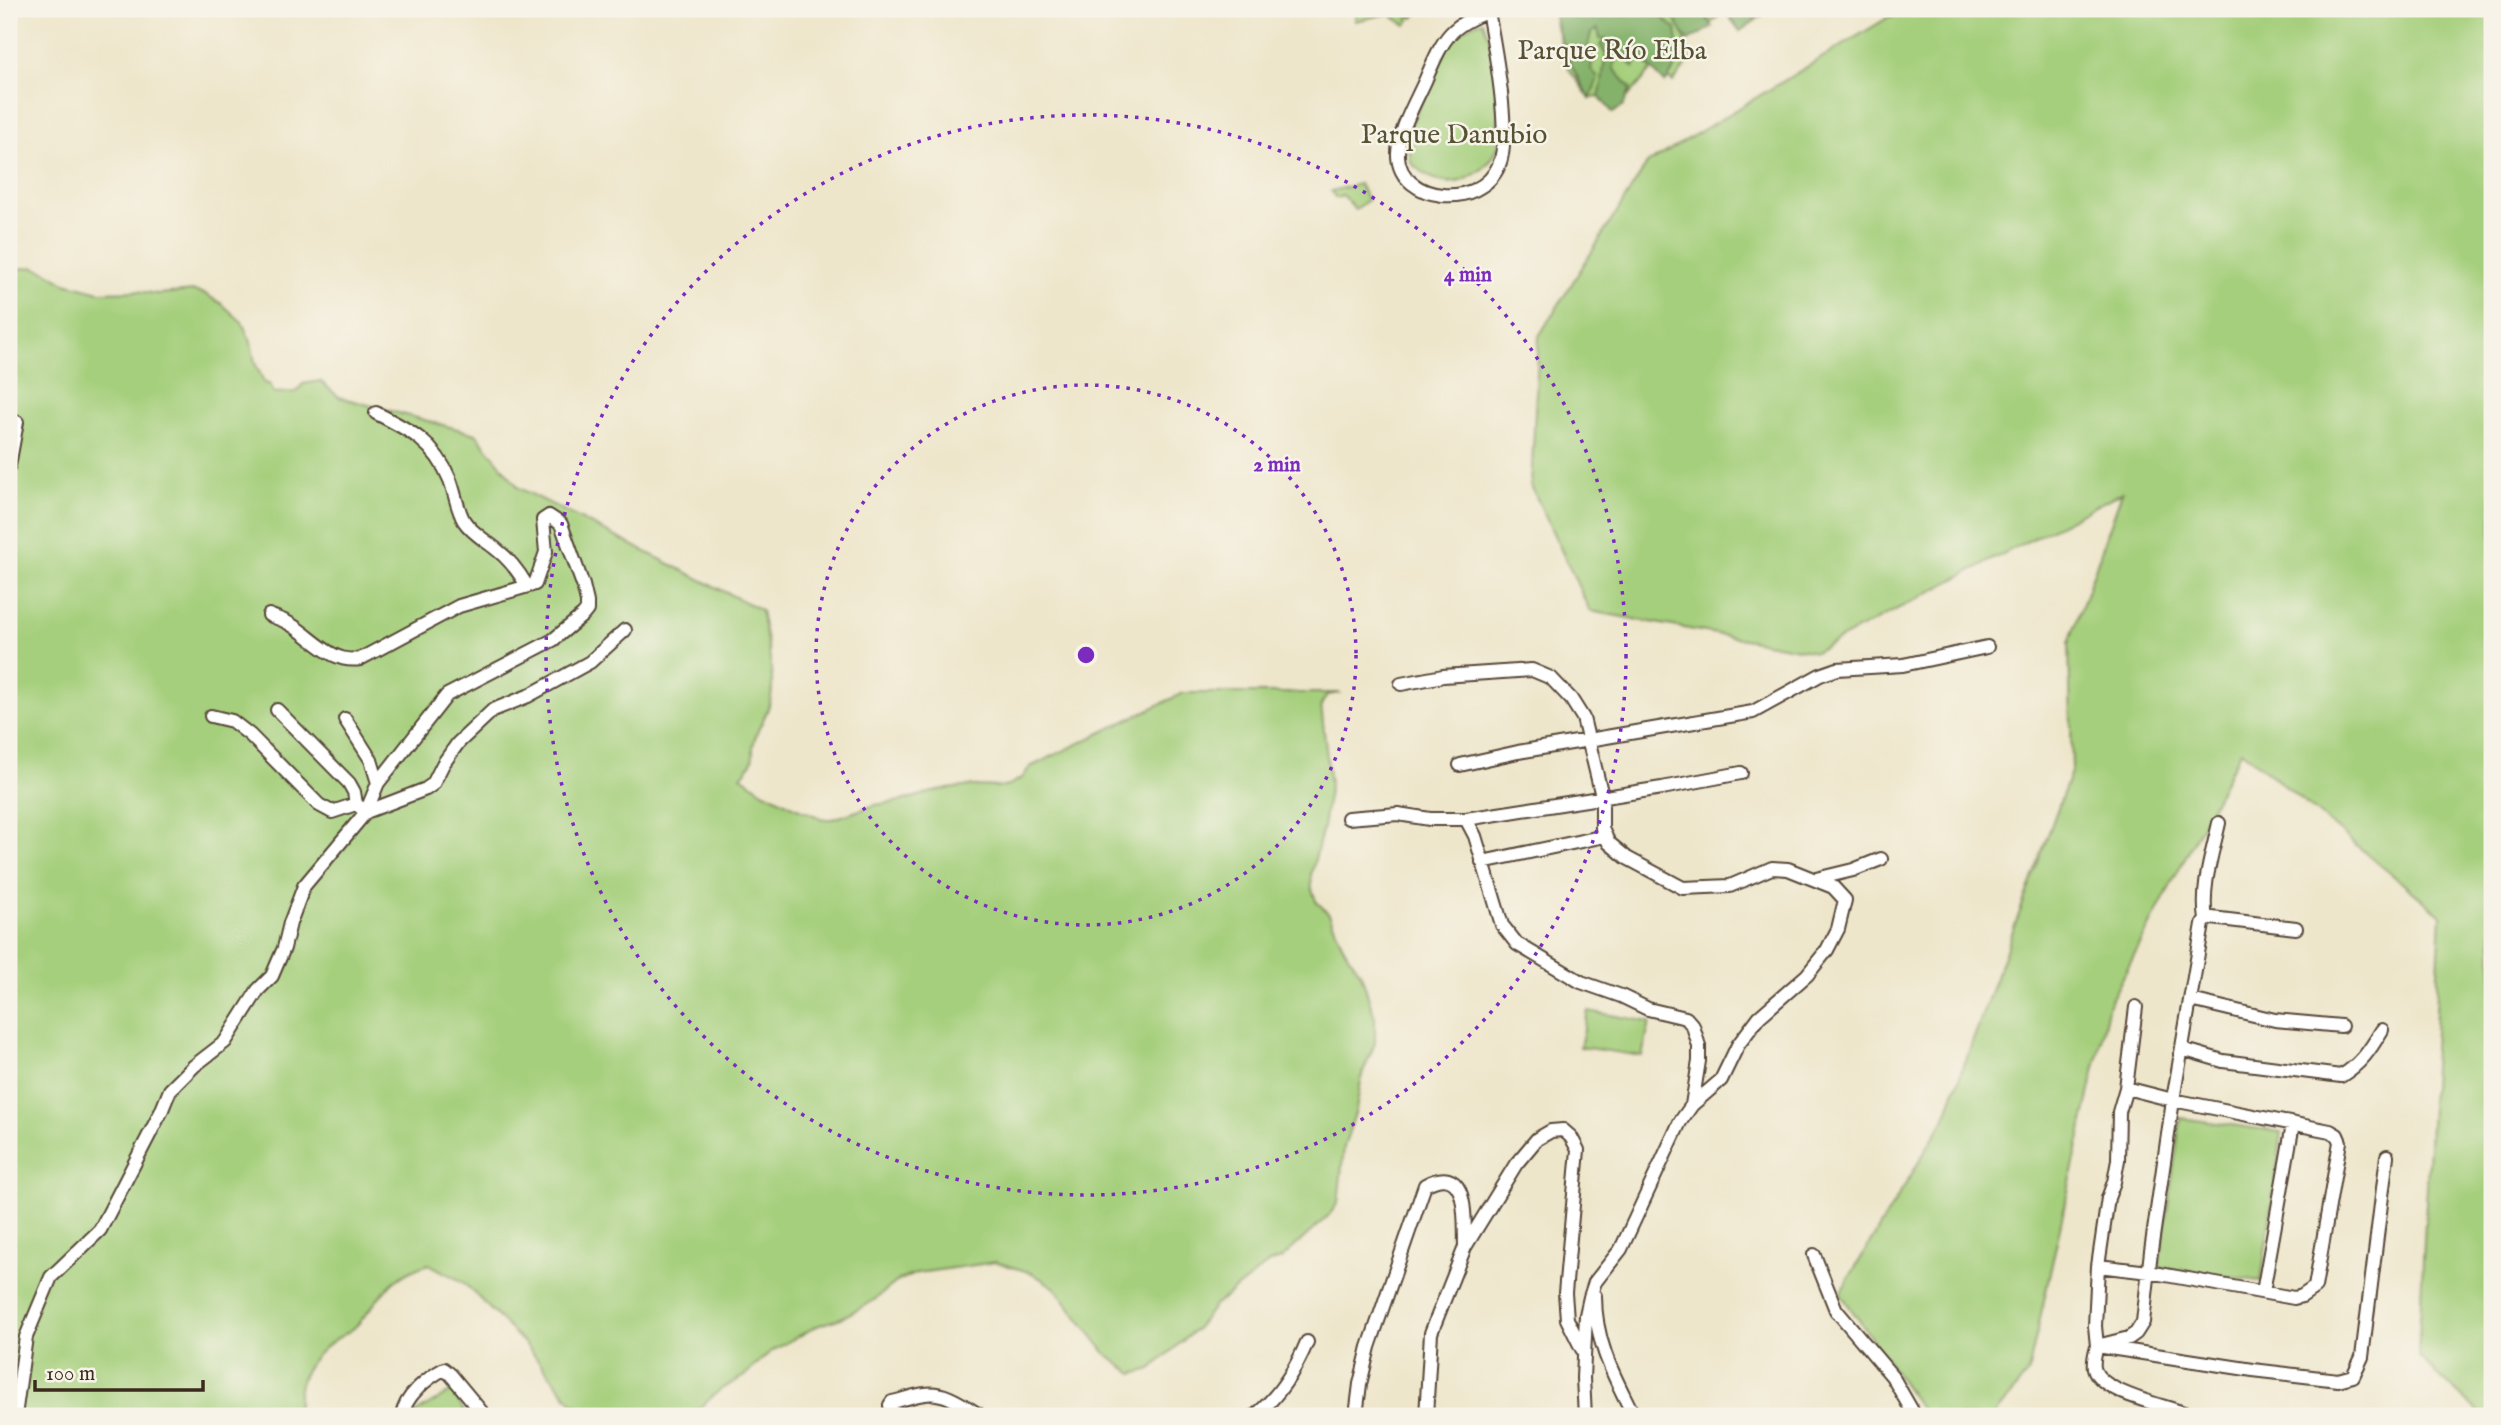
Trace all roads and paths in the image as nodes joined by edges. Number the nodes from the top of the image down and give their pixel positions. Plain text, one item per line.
1 (1490, 10) edge
2 (376, 413) dead end
3 (9, 419) edge
4 (9, 466) edge
5 (527, 586) junction
6 (269, 615) dead end
7 (625, 630) dead end
8 (1987, 647) dead end
9 (1401, 684) dead end
10 (277, 710) dead end
11 (211, 716) dead end
12 (345, 719) dead end
13 (1589, 740) junction
14 (1460, 765) dead end
15 (1741, 773) dead end
16 (378, 783) junction
17 (1602, 796) junction
18 (361, 808) junction
19 (1348, 818) dead end
20 (1466, 819) junction
21 (2218, 824) dead end
22 (1605, 836) junction
23 (1881, 859) dead end
24 (1482, 862) junction
25 (1816, 879) junction
26 (2206, 920) junction
27 (2297, 928) dead end
28 (2191, 1000) junction
29 (2136, 1007) dead end
30 (2341, 1026) dead end
31 (2382, 1030) dead end
32 (2182, 1049) junction
33 (2126, 1088) junction
34 (2173, 1100) junction
35 (1692, 1105) junction
36 (2293, 1124) junction
37 (2387, 1156) dead end
38 (1465, 1247) junction
39 (1814, 1255) dead end
40 (2098, 1266) junction
41 (2149, 1272) junction
42 (1595, 1282) junction
43 (2263, 1292) junction
44 (1307, 1342) dead end
45 (2096, 1346) junction
46 (1584, 1353) junction
47 (15, 1416) edge
48 (402, 1416) edge
49 (485, 1416) edge
50 (906, 1416) edge
51 (981, 1416) edge
52 (1255, 1416) edge
53 (1356, 1416) edge
54 (1426, 1416) edge
55 (1585, 1416) edge
56 (1634, 1416) edge
57 (1913, 1416) edge
58 (2193, 1416) edge

1 - 1 street
2 - 5 street
3 - 4 street
5 - 6 street
5 - 16 street
7 - 18 street
8 - 13 street
9 - 13 street
10 - 18 street
11 - 18 street
12 - 16 street
13 - 14 street
13 - 17 street
15 - 17 street
16 - 18 street
17 - 20 street
17 - 22 street
18 - 47 street
19 - 20 street
20 - 24 street
21 - 26 street
22 - 24 street
22 - 25 street
23 - 25 street
24 - 35 street
25 - 35 street
26 - 27 street
26 - 28 street
28 - 30 street
28 - 32 street
29 - 33 street
31 - 32 street
32 - 34 street
33 - 34 street
33 - 40 street
34 - 36 street
34 - 41 street
35 - 42 street
36 - 43 street
36 - 43 street
37 - 45 street
38 - 46 street
38 - 53 street
38 - 54 street
39 - 57 street
40 - 41 street
40 - 45 street
41 - 43 street
41 - 45 street
42 - 46 street
42 - 56 street
44 - 52 street
45 - 58 street
46 - 55 street
48 - 49 street
50 - 51 street

